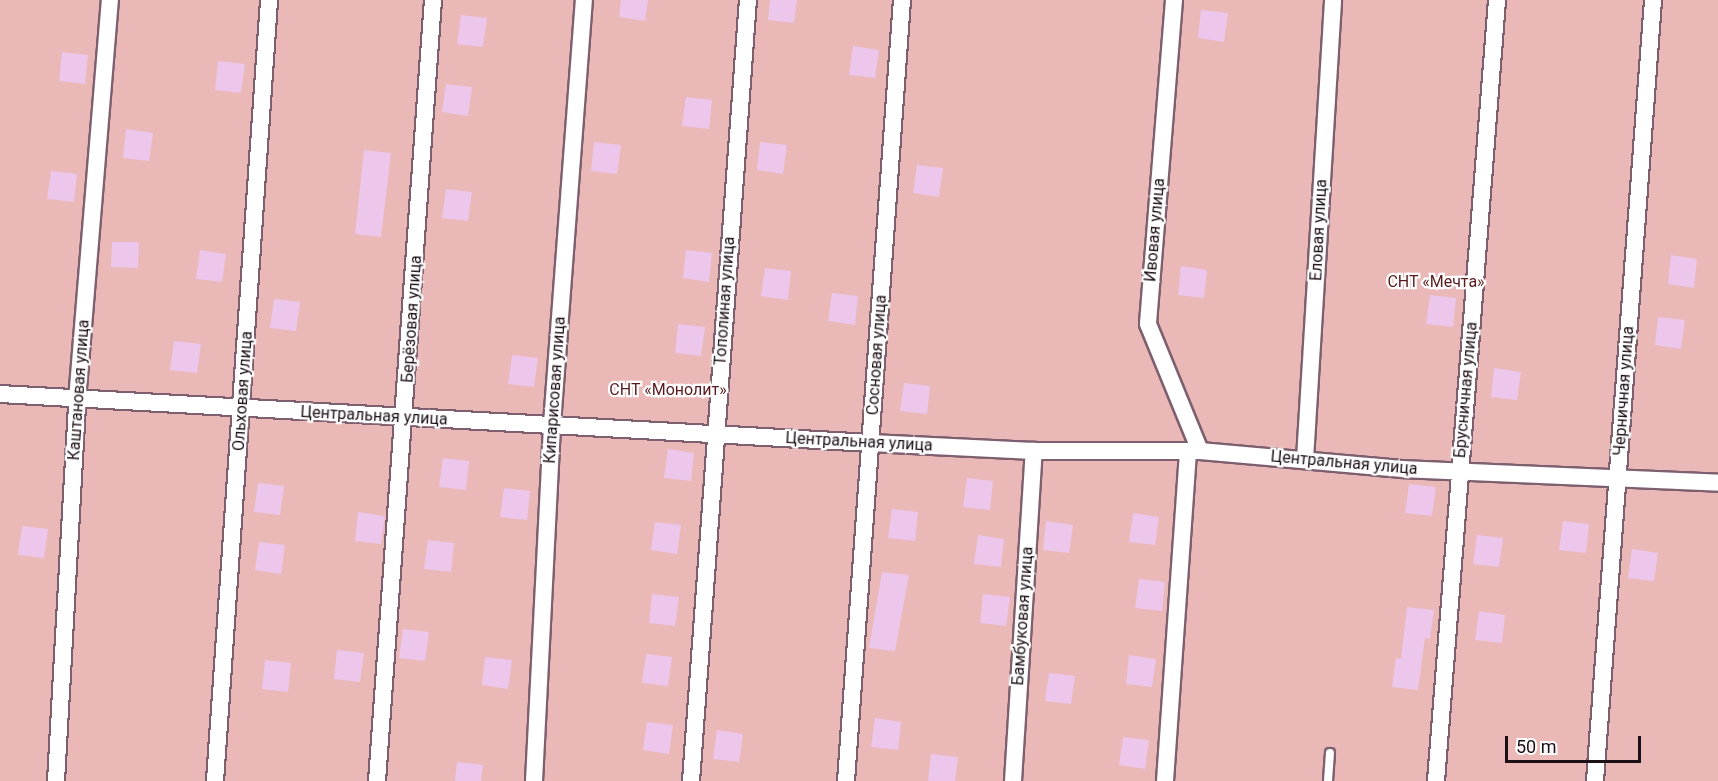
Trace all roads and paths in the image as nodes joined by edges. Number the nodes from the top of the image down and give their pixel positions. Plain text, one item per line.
1 (110, 0) edge
2 (269, 0) edge
3 (433, 0) edge
4 (584, 0) edge
5 (748, 0) edge
6 (902, 0) edge
7 (1174, 0) edge
8 (1333, 0) edge
9 (1497, 0) edge
10 (1653, 0) edge
11 (0, 394) edge
12 (77, 400) junction
13 (242, 410) junction
14 (405, 417) junction
15 (552, 424) junction
16 (715, 434) junction
17 (871, 443) junction
18 (1034, 451) junction
19 (1194, 452) junction
20 (1305, 459) junction
21 (1459, 471) junction
22 (1618, 479) junction
23 (1718, 483) edge
24 (1330, 753) dead end
25 (56, 781) edge
26 (215, 781) edge
27 (377, 781) edge
28 (534, 781) edge
29 (691, 781) edge
30 (846, 781) edge
31 (1013, 781) edge
32 (1165, 781) edge
33 (1328, 781) edge
34 (1436, 781) edge
35 (1595, 781) edge

1 - 12 street, Каштановая улица
2 - 13 street, Ольховая улица
3 - 14 street, Берёзовая улица
4 - 15 street, Кипарисовая улица
5 - 16 street, Тополиная улица
6 - 17 street, Сосновая улица
7 - 19 street, Ивовая улица
8 - 20 street, Еловая улица
9 - 21 street, Брусничная улица
10 - 22 street, Черничная улица
11 - 12 street, Центральная улица
12 - 13 street, Центральная улица
12 - 25 street, Каштановая улица
13 - 14 street, Центральная улица
13 - 26 street, Ольховая улица
14 - 15 street, Центральная улица
14 - 27 street, Берёзовая улица
15 - 16 street, Центральная улица
15 - 28 street, Кипарисовая улица
16 - 17 street, Центральная улица
16 - 29 street, Тополиная улица
17 - 18 street, Центральная улица
17 - 30 street, Сосновая улица
18 - 19 street, Центральная улица
18 - 31 street, Бамбуковая улица
19 - 20 street, Центральная улица
19 - 32 street, Ивовая улица
20 - 21 street, Центральная улица
21 - 22 street, Центральная улица
21 - 34 street, Брусничная улица
22 - 23 street, Центральная улица
22 - 35 street, Черничная улица
24 - 33 lane

